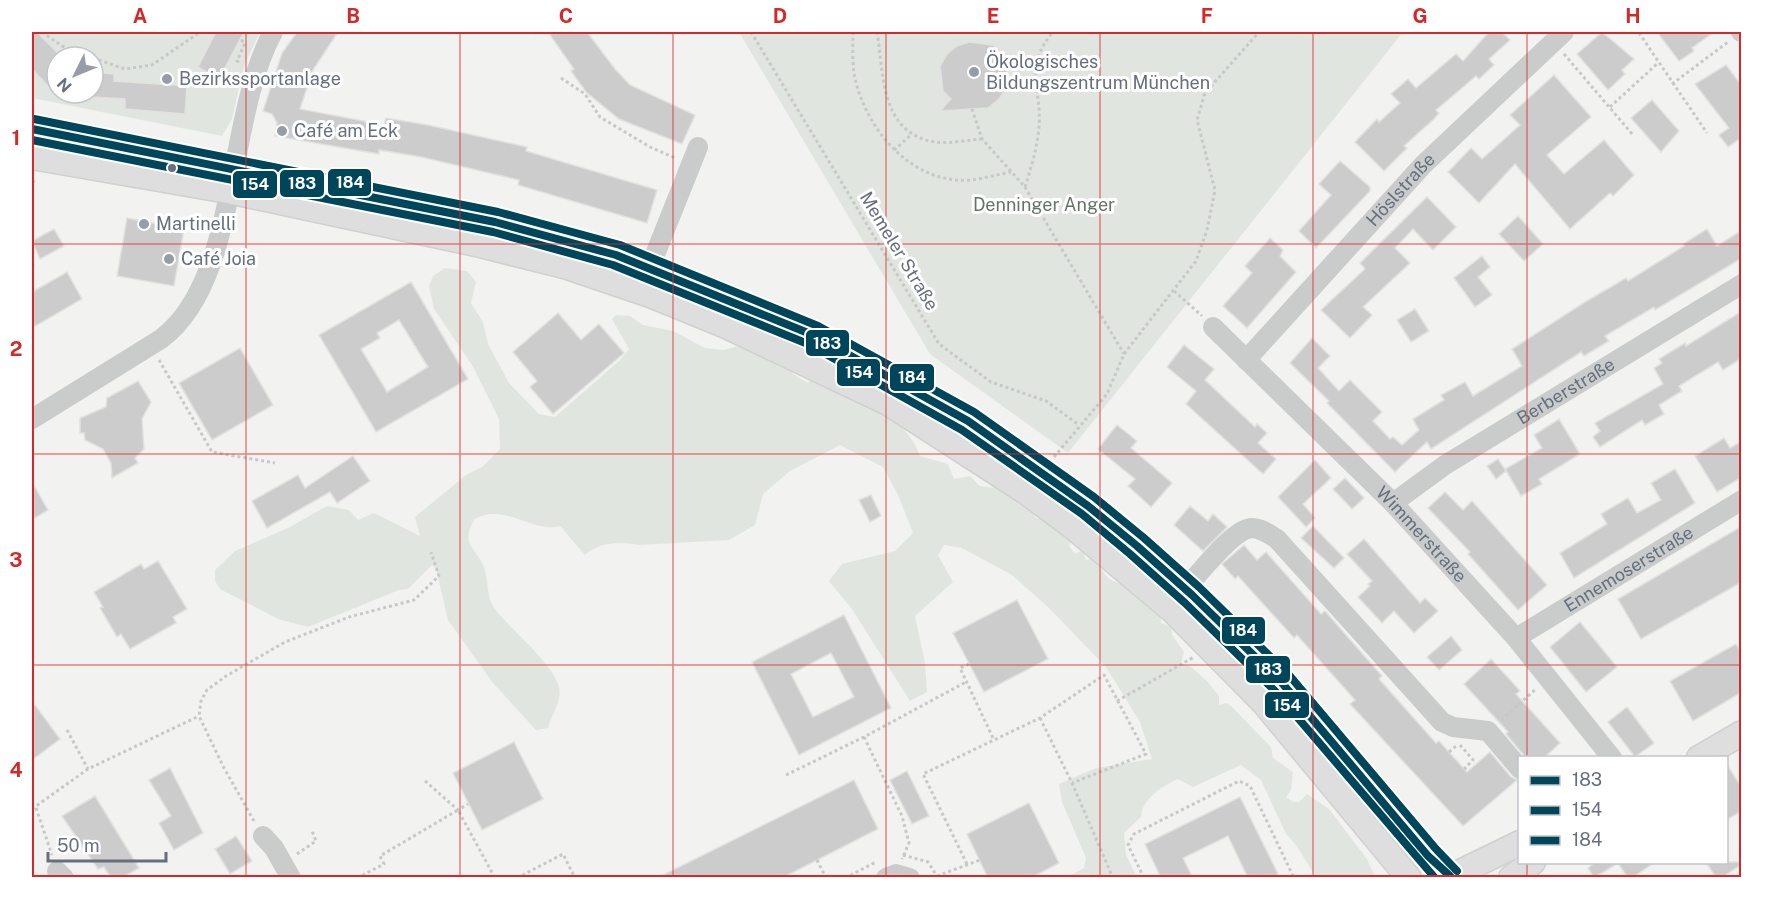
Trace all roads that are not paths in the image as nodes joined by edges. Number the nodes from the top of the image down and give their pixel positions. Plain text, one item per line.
1 (273, 32) edge
2 (1559, 36) edge
3 (32, 129) edge
4 (694, 156) road end
5 (32, 168) edge
6 (230, 181) junction
7 (650, 267) junction
8 (1742, 284) edge
9 (1213, 327) road end
10 (1246, 360) junction
11 (32, 419) edge
12 (1742, 500) edge
13 (1394, 503) junction
14 (1185, 589) junction
15 (1516, 638) junction
16 (1742, 733) edge
17 (1610, 756) edge
18 (1702, 756) edge
19 (1518, 767) edge
20 (263, 836) road end
21 (1518, 844) edge
22 (1530, 864) edge
23 (293, 870) edge
24 (1450, 877) edge
25 (1408, 878) edge
26 (1511, 878) edge

1 - 6 street
2 - 10 street, Höslstraße
3 - 6 main road
4 - 7 street
5 - 6 main road
6 - 7 main road
6 - 11 street
6 - 25 main road
7 - 14 main road
8 - 13 street, Berberstraße
9 - 10 street, Wimmerstraße
10 - 13 street, Wimmerstraße
12 - 15 street, Ennemoserstraße
13 - 15 street, Wimmerstraße
14 - 19 street
14 - 24 main road
15 - 17 street, Wimmerstraße
16 - 18 main road
20 - 23 street
21 - 24 main road
22 - 26 main road

